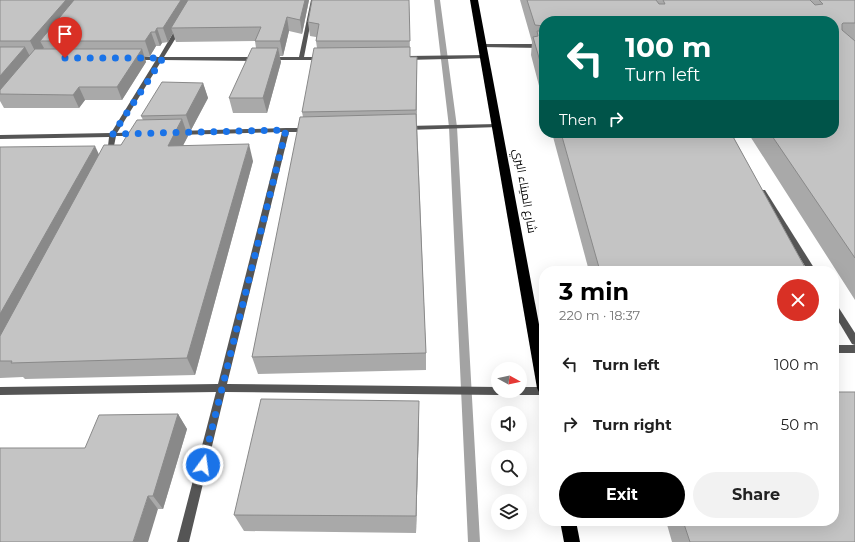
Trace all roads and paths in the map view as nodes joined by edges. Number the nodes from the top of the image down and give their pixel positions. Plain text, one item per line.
1 (313, 0) edge
2 (474, 0) edge
3 (185, 19) edge
4 (483, 46) junction
5 (539, 46) edge
6 (485, 56) junction
7 (126, 58) edge
8 (163, 58) junction
9 (396, 58) edge
10 (301, 59) junction
11 (333, 59) edge
12 (497, 126) junction
13 (397, 128) edge
14 (286, 130) junction
15 (318, 130) edge
16 (168, 133) edge
17 (113, 134) junction
18 (145, 134) edge
19 (0, 137) edge
20 (107, 165) edge
21 (759, 186) edge
22 (809, 266) edge
23 (839, 315) edge
24 (855, 341) edge
25 (539, 342) edge
26 (839, 349) edge
27 (855, 349) edge
28 (223, 388) junction
29 (0, 391) edge
30 (491, 391) edge
31 (527, 391) edge
32 (539, 391) edge
33 (569, 526) edge
34 (183, 542) edge
35 (572, 542) edge

1 - 10 street
2 - 4 highway, شارع الميناء البري
3 - 8 street
4 - 5 street
4 - 6 highway, شارع الميناء البري
6 - 9 street
6 - 12 highway, شارع الميناء البري
7 - 8 street
8 - 10 street
8 - 17 street
10 - 11 street
12 - 13 street
12 - 25 highway, شارع الميناء البري
14 - 15 street
14 - 16 street
14 - 28 street
17 - 18 street
17 - 19 street
17 - 20 street
21 - 22 street
23 - 24 street
26 - 27 street
28 - 29 street
28 - 30 street
28 - 34 street
31 - 32 street
33 - 35 highway

